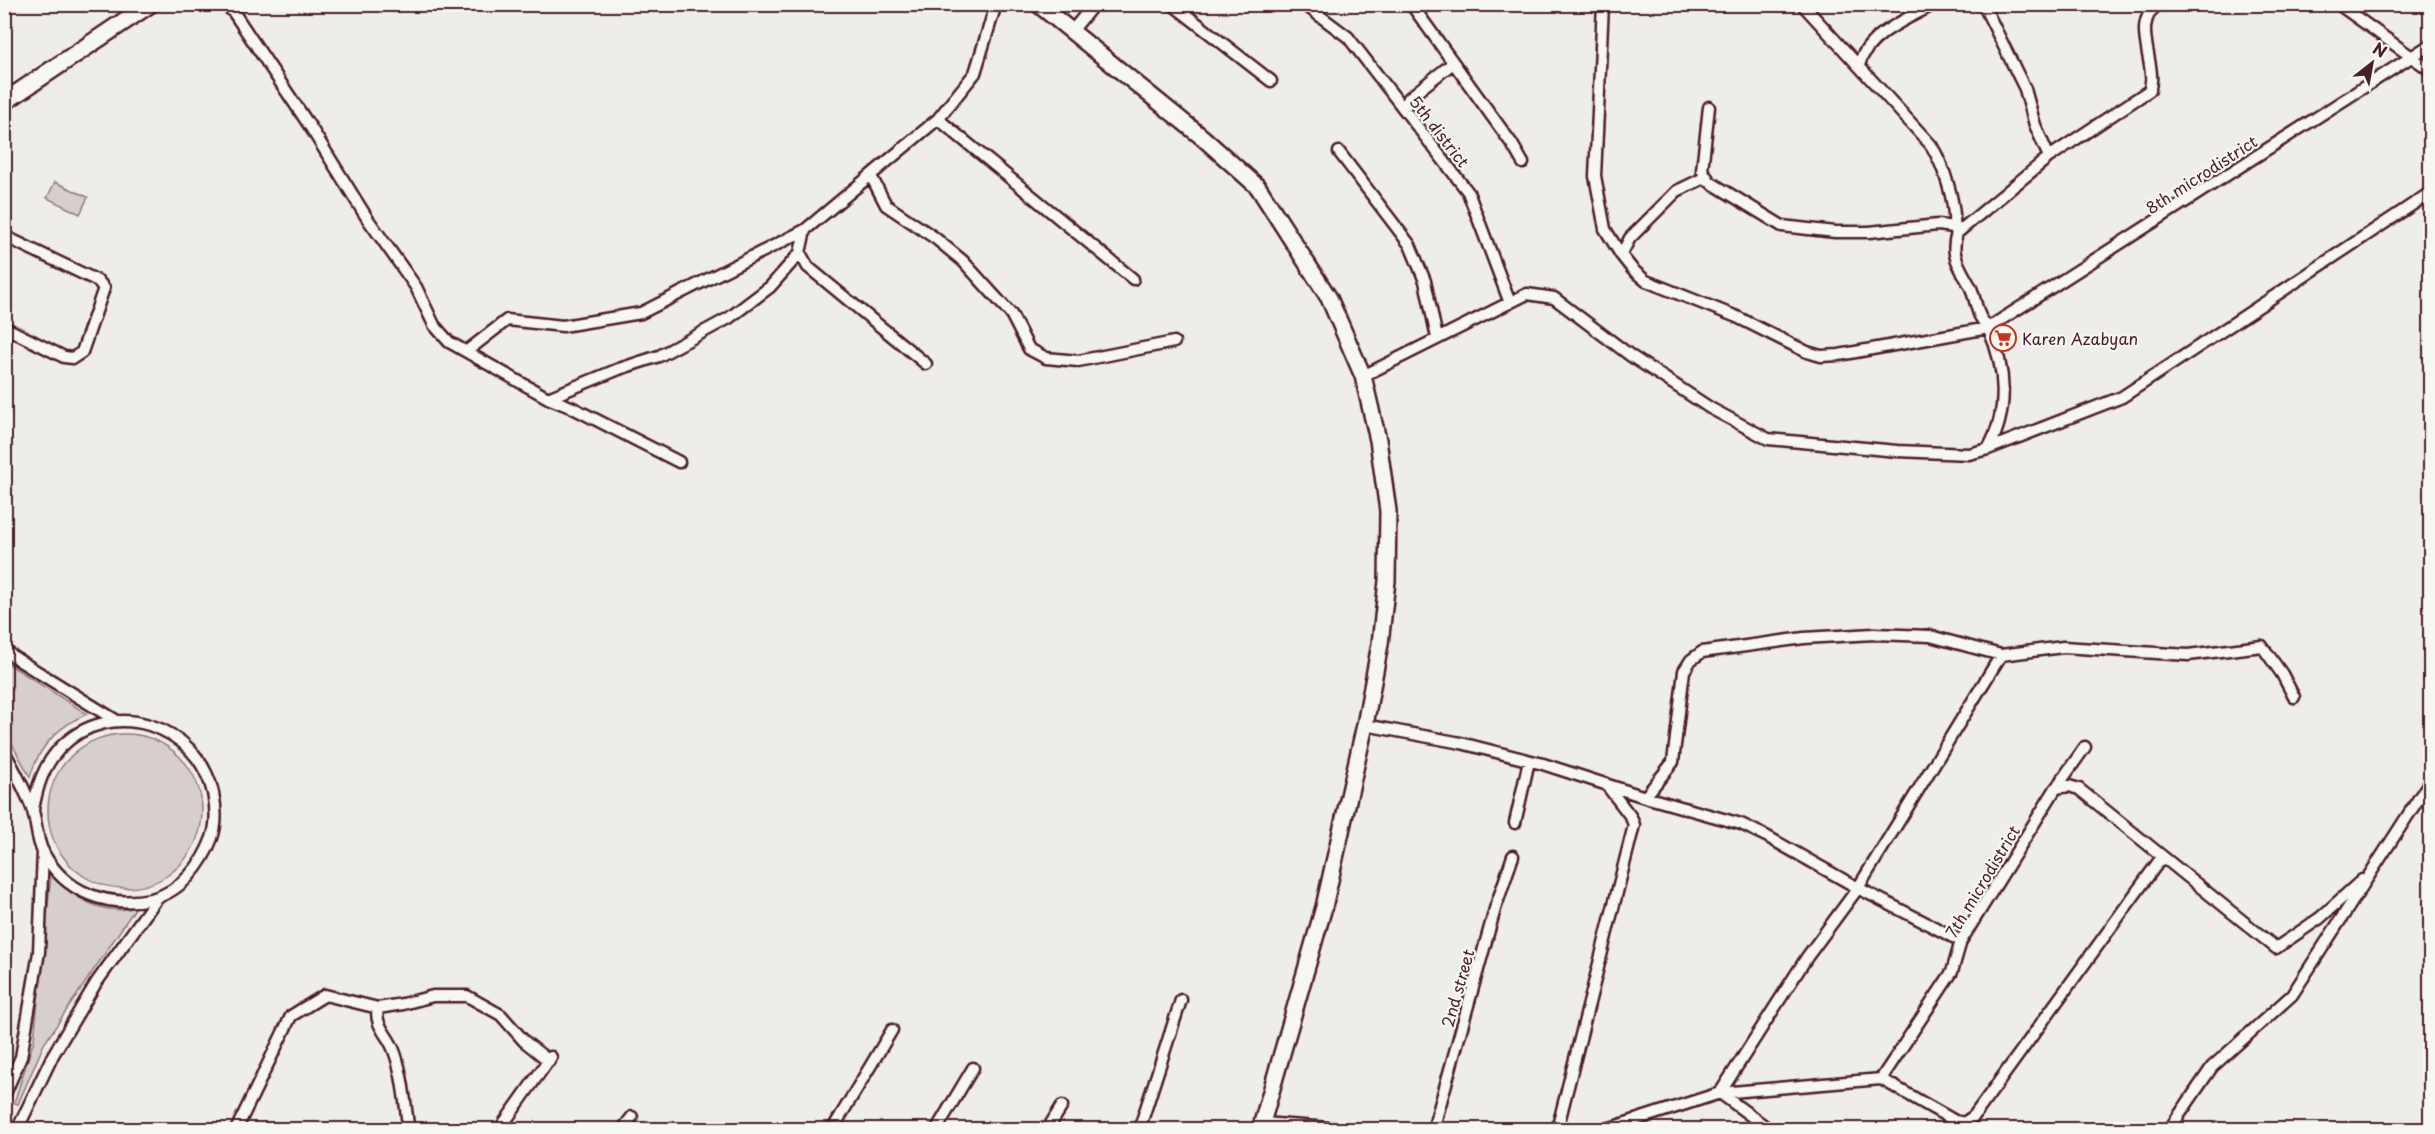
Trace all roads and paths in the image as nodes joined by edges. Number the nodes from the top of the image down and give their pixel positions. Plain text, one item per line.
1 (150, 4) edge
2 (225, 4) edge
3 (996, 4) edge
4 (1038, 4) edge
5 (1094, 4) edge
6 (1172, 4) edge
7 (1304, 4) edge
8 (1411, 4) edge
9 (1603, 4) edge
10 (1802, 4) edge
11 (1935, 4) edge
12 (1983, 4) edge
13 (2159, 4) edge
14 (2338, 4) edge
15 (1072, 31) junction
16 (2430, 45) edge
17 (2412, 57) junction
18 (1453, 63) junction
19 (1859, 65) junction
20 (2430, 70) edge
21 (1271, 81) dead end
22 (4, 102) edge
23 (1709, 107) dead end
24 (1404, 109) junction
25 (938, 119) junction
26 (1339, 152) dead end
27 (2049, 157) junction
28 (1523, 163) dead end
29 (871, 176) junction
30 (1706, 177) junction
31 (2430, 193) edge
32 (805, 230) junction
33 (1955, 230) junction
34 (4, 237) edge
35 (800, 253) junction
36 (1621, 255) junction
37 (1133, 279) dead end
38 (1510, 303) junction
39 (4, 327) edge
40 (1988, 328) junction
41 (1437, 338) junction
42 (1174, 342) dead end
43 (467, 351) junction
44 (926, 364) dead end
45 (1363, 376) junction
46 (548, 398) junction
47 (1988, 449) junction
48 (679, 462) dead end
49 (4, 650) edge
50 (2001, 655) junction
51 (2294, 697) dead end
52 (117, 721) junction
53 (1365, 724) junction
54 (2085, 747) dead end
55 (4, 751) edge
56 (1529, 761) junction
57 (2430, 781) edge
58 (1604, 782) junction
59 (2056, 788) junction
60 (1645, 797) junction
61 (33, 810) junction
62 (1515, 823) dead end
63 (43, 851) junction
64 (1513, 856) dead end
65 (2162, 857) junction
66 (2372, 872) junction
67 (1858, 888) junction
68 (158, 897) junction
69 (1961, 941) junction
70 (1181, 1000) dead end
71 (378, 1008) junction
72 (892, 1030) dead end
73 (973, 1068) dead end
74 (1881, 1079) junction
75 (1720, 1093) junction
76 (4, 1096) edge
77 (1062, 1106) dead end
78 (633, 1117) dead end
79 (1261, 1126) edge
80 (16, 1130) edge
81 (236, 1130) edge
82 (412, 1130) edge
83 (499, 1130) edge
84 (622, 1130) edge
85 (832, 1130) edge
86 (936, 1130) edge
87 (1047, 1130) edge
88 (1139, 1130) edge
89 (1357, 1130) edge
90 (1433, 1130) edge
91 (1557, 1130) edge
92 (1604, 1130) edge
93 (1770, 1130) edge
94 (2169, 1130) edge

1 - 22 main road
2 - 43 street
3 - 25 street
4 - 15 main road
5 - 15 street
6 - 21 street
7 - 24 street, 5th district
8 - 18 street
9 - 36 street
10 - 19 street
11 - 19 street
12 - 27 street
13 - 27 street
14 - 17 street
15 - 45 main road
16 - 17 street, 8th microdistrict
17 - 20 street
17 - 40 street, 8th microdistrict
18 - 24 street
18 - 28 street
19 - 33 street
23 - 30 street
24 - 38 street, 5th district
25 - 29 street
25 - 37 street
26 - 41 street
27 - 33 street
29 - 32 street
29 - 42 street
30 - 33 street
30 - 36 street
31 - 47 street
32 - 35 street
32 - 43 street
33 - 40 street
34 - 39 street
35 - 44 street
35 - 46 street
36 - 40 street
38 - 41 street
38 - 47 street
40 - 47 street
41 - 45 street
43 - 46 street
45 - 53 main road
46 - 48 street
49 - 52 street
50 - 51 street
50 - 60 street
50 - 67 street
52 - 61 street
52 - 68 street
53 - 56 street
53 - 79 main road
54 - 59 street, 7th microdistrict
55 - 61 street
56 - 58 street
56 - 62 street
57 - 66 street
58 - 60 street
58 - 91 street
59 - 65 street
59 - 69 street, 7th microdistrict
60 - 67 street
61 - 63 street
63 - 68 street
63 - 76 street
64 - 90 street, 2nd street
65 - 66 street
65 - 74 street
66 - 94 street
67 - 69 street
67 - 75 street
68 - 80 street
69 - 74 street, 7th microdistrict
70 - 88 street
71 - 81 street
71 - 82 street
71 - 83 street
72 - 85 street
73 - 86 street
74 - 75 street
75 - 92 street
75 - 93 street
77 - 87 street
78 - 84 street
79 - 89 street

